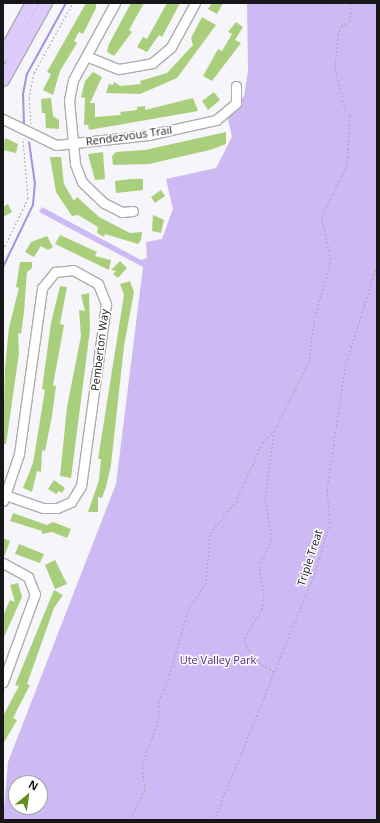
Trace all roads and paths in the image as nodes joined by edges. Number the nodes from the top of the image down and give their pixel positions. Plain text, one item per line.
1 (32, 3) edge
2 (46, 3) edge
3 (73, 3) edge
4 (115, 3) edge
5 (195, 3) edge
6 (350, 3) edge
7 (3, 56) edge
8 (86, 56) junction
9 (3, 80) edge
10 (236, 86) dead end
11 (3, 119) edge
12 (29, 128) dead end
13 (23, 134) dead end
14 (73, 144) junction
15 (133, 211) dead end
16 (3, 250) edge
17 (377, 265) edge
18 (274, 431) junction
19 (4, 498) edge
20 (3, 563) edge
21 (274, 672) junction
22 (3, 682) edge
23 (130, 820) edge
24 (214, 820) edge

1 - 7 main road
2 - 9 main road
3 - 12 path
4 - 8 street
5 - 8 street
6 - 18 path
8 - 14 street
10 - 14 street, Rendezvous Trail
11 - 14 street, Rendezvous Trail
13 - 16 path
14 - 15 street
17 - 21 path, Triple Treat
18 - 21 path
18 - 23 path
19 - 19 street, Pemberton Way
20 - 22 street
21 - 24 path, Triple Treat

